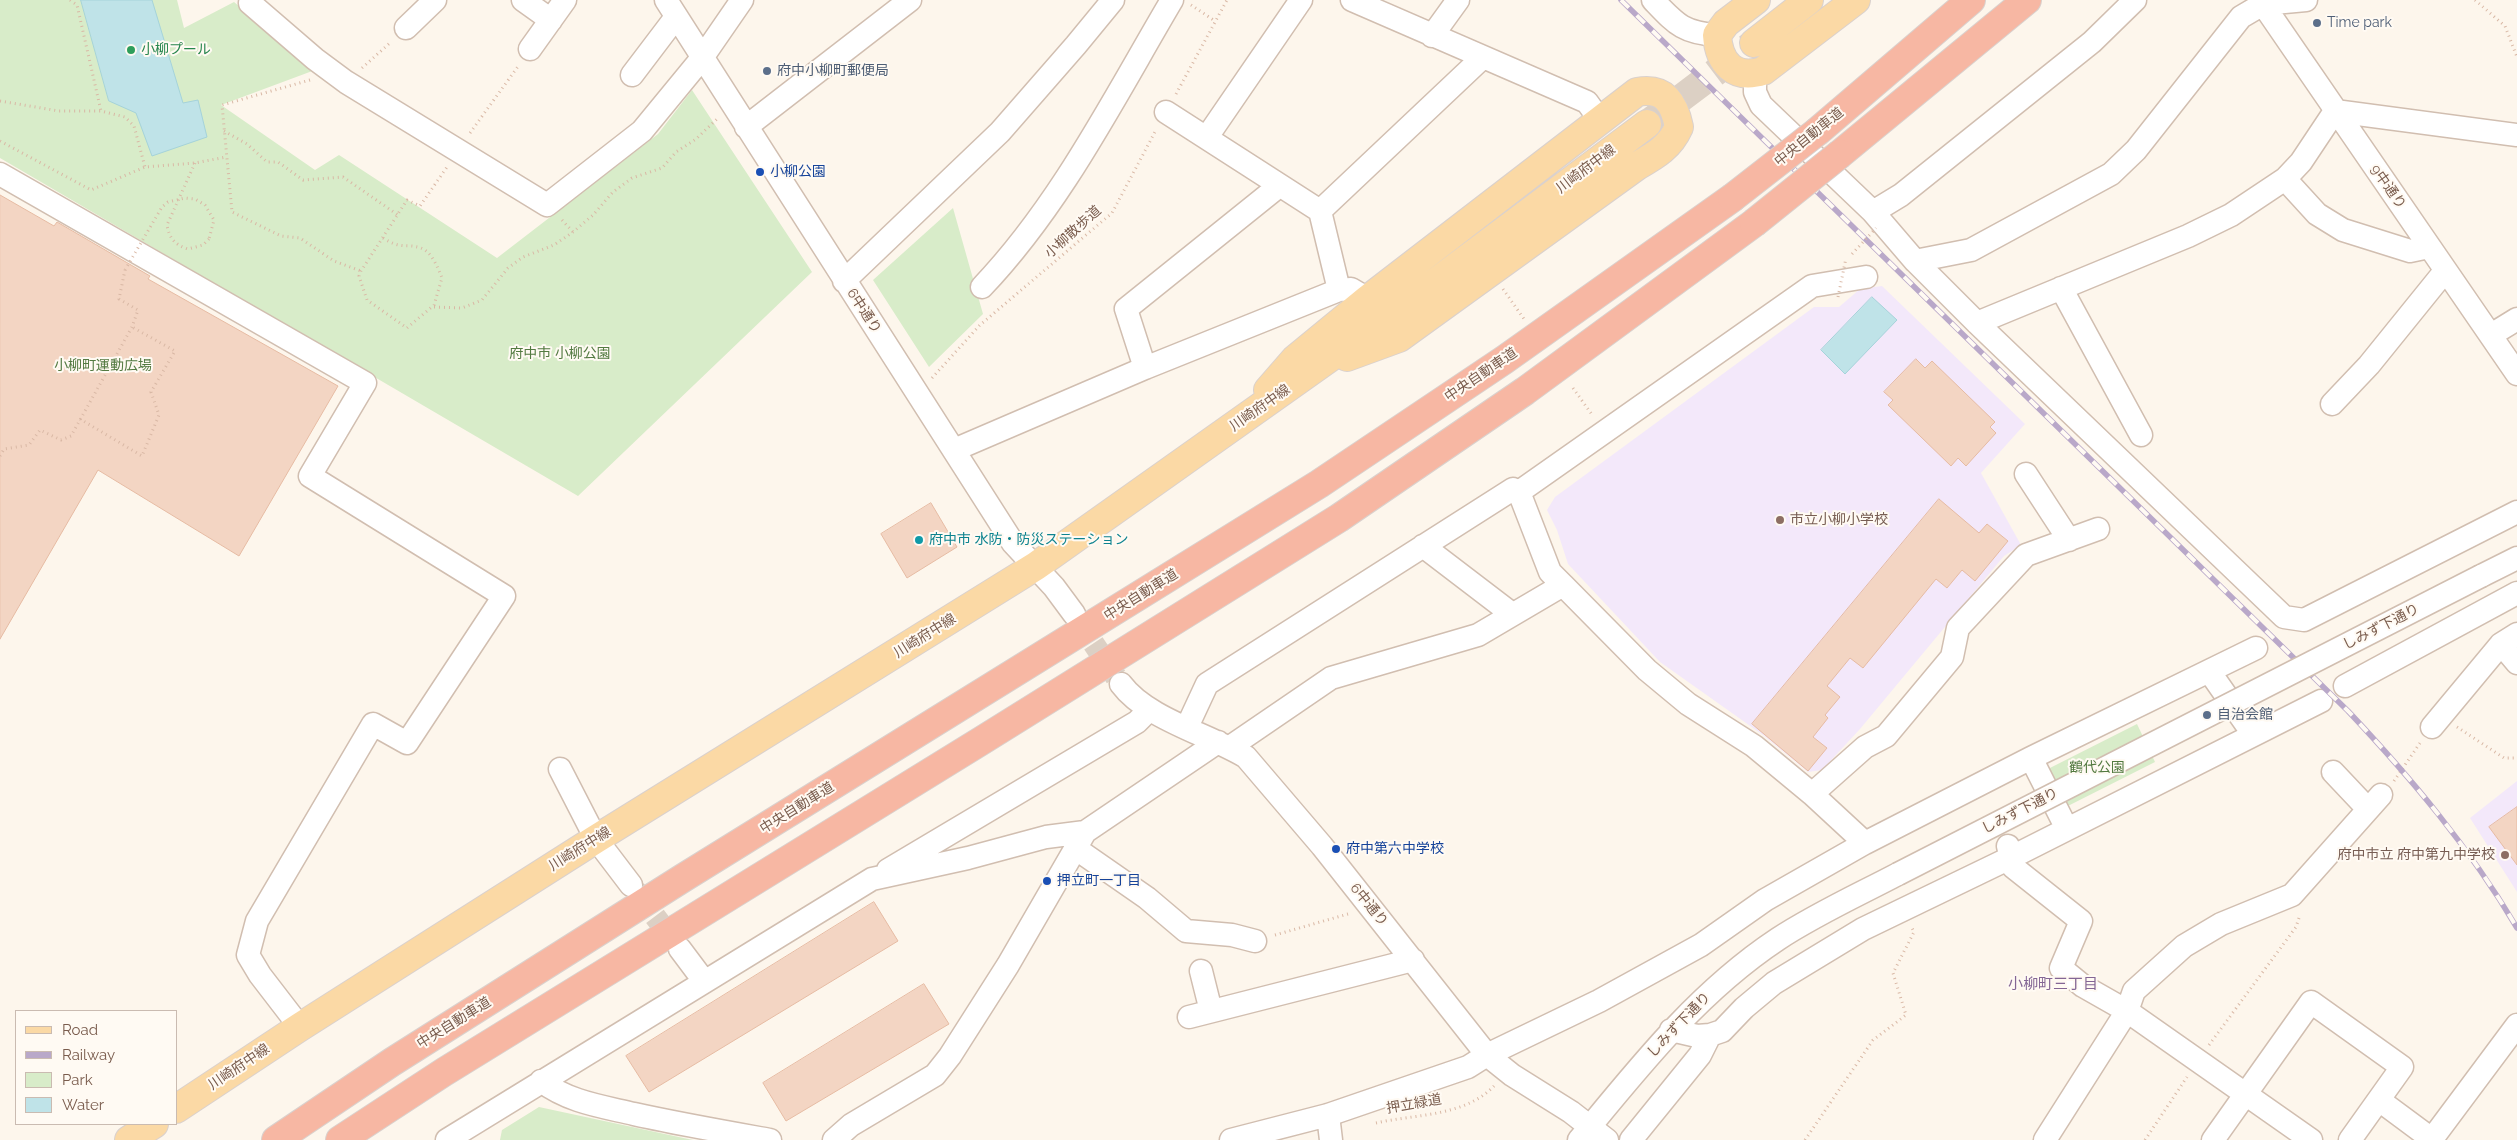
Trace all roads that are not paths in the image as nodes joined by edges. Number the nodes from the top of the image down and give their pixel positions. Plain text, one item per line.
1 (523, 0) edge
2 (565, 0) edge
3 (742, 0) edge
4 (910, 0) edge
5 (1113, 0) edge
6 (1172, 0) edge
7 (1301, 0) edge
8 (1352, 0) edge
9 (1458, 0) edge
10 (1654, 0) edge
11 (1756, 0) edge
12 (1809, 0) edge
13 (1856, 0) edge
14 (1971, 0) edge
15 (2027, 0) edge
16 (2135, 0) edge
17 (2306, 0) edge
18 (429, 2) edge
19 (2262, 2) edge
20 (250, 3) dead end
21 (671, 8) edge
22 (552, 20) junction
23 (406, 28) road end
24 (1717, 35) junction
25 (1432, 36) junction
26 (1754, 43) tunnel mouth
27 (530, 49) road end
28 (702, 58) junction
29 (1482, 58) junction
30 (1755, 73) junction
31 (632, 75) dead end
32 (2335, 111) junction
33 (1166, 112) road end
34 (1600, 120) junction
35 (1647, 124) tunnel mouth
36 (746, 127) junction
37 (2517, 135) edge
38 (1207, 137) junction
39 (0, 174) edge
40 (2285, 179) junction
41 (1280, 186) junction
42 (1320, 211) junction
43 (1874, 220) junction
44 (2429, 247) junction
45 (1915, 261) junction
46 (2445, 271) junction
47 (1866, 277) dead end
48 (844, 281) junction
49 (982, 287) dead end
50 (2062, 288) junction
51 (1338, 290) junction
52 (1368, 299) junction
53 (2517, 319) edge
54 (1977, 322) junction
55 (2491, 335) junction
56 (1145, 368) junction
57 (1317, 368) junction
58 (2517, 374) edge
59 (2332, 404) dead end
60 (1237, 425) junction
61 (2141, 435) dead end
62 (954, 450) junction
63 (2026, 474) dead end
64 (1519, 492) junction
65 (2517, 512) edge
66 (2098, 529) dead end
67 (2069, 540) junction
68 (1423, 546) junction
69 (2517, 558) edge
70 (1036, 566) junction
71 (1563, 585) junction
72 (2517, 593) edge
73 (1074, 614) tunnel mouth
74 (1512, 614) junction
75 (2509, 639) edge
76 (2256, 648) dead end
77 (2517, 664) edge
78 (2209, 671) junction
79 (1121, 684) tunnel mouth
80 (2345, 686) dead end
81 (2321, 701) dead end
82 (1149, 710) junction
83 (1187, 727) junction
84 (2432, 727) road end
85 (2254, 734) junction
86 (1224, 744) junction
87 (2031, 758) junction
88 (560, 769) dead end
89 (2333, 772) dead end
90 (1812, 794) junction
91 (2067, 829) junction
92 (596, 839) junction
93 (1080, 840) junction
94 (1865, 844) junction
95 (2010, 851) junction
96 (872, 879) junction
97 (631, 885) tunnel mouth
98 (1255, 941) road end
99 (680, 949) tunnel mouth
100 (1413, 960) junction
101 (1201, 971) dead end
102 (704, 981) junction
103 (1211, 1011) junction
104 (2127, 1011) junction
105 (1189, 1017) dead end
106 (2517, 1026) edge
107 (300, 1027) junction
108 (1671, 1030) junction
109 (1710, 1036) junction
110 (1487, 1055) junction
111 (541, 1081) junction
112 (2245, 1094) junction
113 (2379, 1100) junction
114 (178, 1108) edge
115 (1328, 1115) junction
116 (152, 1125) edge
117 (347, 1135) edge
118 (1592, 1136) edge
119 (129, 1140) edge
120 (276, 1140) edge
121 (447, 1140) edge
122 (770, 1140) edge
123 (834, 1140) edge
124 (1231, 1140) edge
125 (1331, 1140) edge
126 (1631, 1140) edge
127 (2045, 1140) edge
128 (2213, 1140) edge
129 (2311, 1140) edge
130 (2350, 1140) edge
131 (2432, 1140) edge

1 - 22 street
2 - 22 street
3 - 28 street
4 - 36 street
5 - 48 street
6 - 49 street
7 - 38 street
8 - 25 street
9 - 25 street
10 - 24 street
11 - 24 main road
12 - 26 main road
13 - 30 main road
14 - 120 highway, 中央自動車道, bridge
15 - 117 highway, bridge
16 - 43 street
17 - 19 street
18 - 23 street
19 - 32 street, 9中通り
19 - 45 street
20 - 28 street
21 - 28 street, 6中通り
21 - 31 street
22 - 27 street
24 - 30 main road
25 - 29 street
28 - 36 street, 6中通り
29 - 34 street
29 - 42 street
30 - 43 street
32 - 37 street
32 - 40 street
32 - 44 street, 9中通り
33 - 38 street
34 - 52 main road
34 - 57 main road
35 - 57 main road, 川崎府中線
36 - 48 street, 6中通り
38 - 41 street
39 - 107 street
40 - 44 street
40 - 50 street
41 - 42 street
41 - 56 street
42 - 51 street
43 - 45 street
44 - 46 street, 9中通り
45 - 54 street
46 - 55 street, 9中通り
46 - 59 street
47 - 64 street
48 - 62 street, 6中通り
50 - 54 street
50 - 61 street
51 - 52 street
51 - 56 street
52 - 60 main road
53 - 55 street
54 - 65 street
55 - 58 street, 9中通り
56 - 62 street
57 - 60 main road, 川崎府中線
60 - 70 main road, 川崎府中線
62 - 70 street, 6中通り
63 - 67 street
64 - 68 street
64 - 71 street
66 - 67 street
67 - 90 street
68 - 74 street
68 - 83 street
69 - 108 street, しみず下通り, bridge
70 - 73 street, 6中通り
70 - 92 main road, 川崎府中線
71 - 74 street
71 - 90 street
72 - 80 street
74 - 86 street
75 - 77 street
75 - 84 street
76 - 78 street
78 - 85 street
78 - 87 street
79 - 82 street, 6中通り
81 - 85 street
82 - 83 street, 6中通り
82 - 96 street
83 - 86 street, 6中通り
85 - 91 street
86 - 93 street
86 - 100 street, 6中通り
87 - 91 street
87 - 94 street
88 - 92 street
89 - 104 street
90 - 94 street
91 - 95 street
92 - 97 street
92 - 107 main road, 川崎府中線
93 - 96 street
93 - 98 street
93 - 123 street
94 - 110 street
95 - 104 street
95 - 109 street
96 - 102 street
99 - 102 street
100 - 103 street
100 - 110 street, 6中通り
101 - 103 street
102 - 111 street
103 - 105 street
104 - 112 street
104 - 127 street
106 - 131 street
107 - 114 main road, 川崎府中線
108 - 109 street
108 - 118 street, しみず下通り
109 - 126 street
110 - 115 street
110 - 118 street, 6中通り
111 - 121 street
111 - 122 street
112 - 113 street
112 - 128 street
112 - 129 street
113 - 130 street
113 - 131 street
115 - 124 street
115 - 125 street
116 - 119 main road

